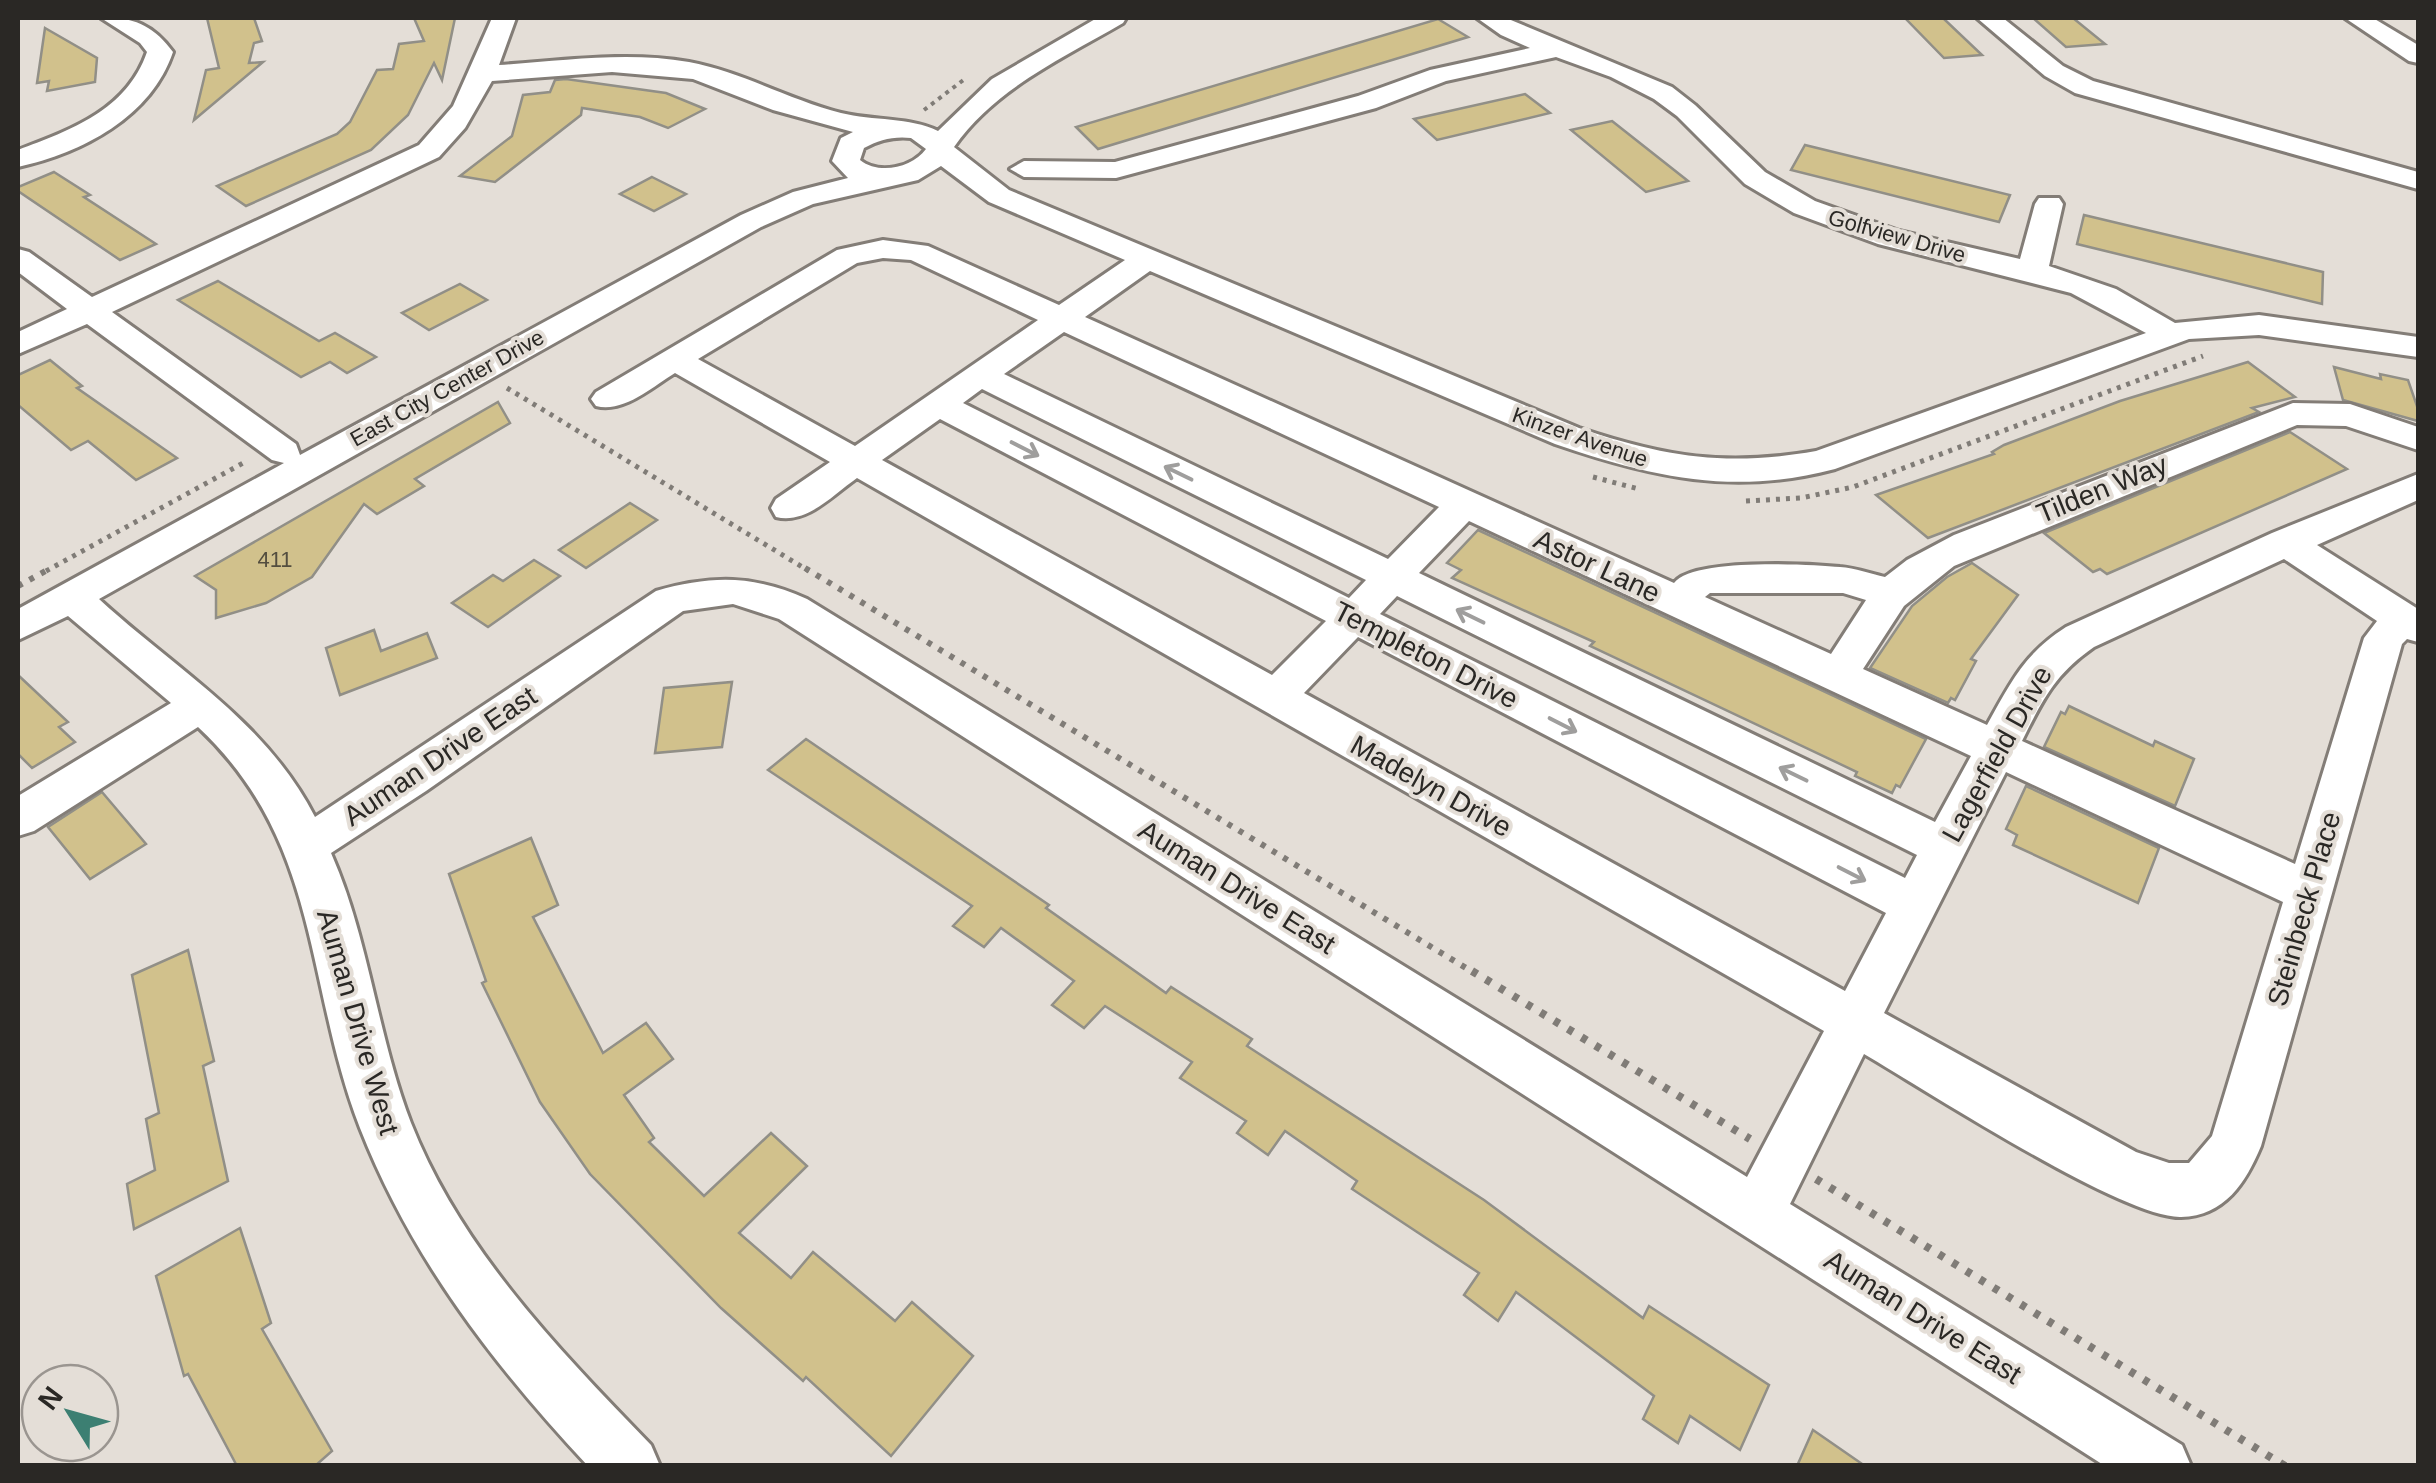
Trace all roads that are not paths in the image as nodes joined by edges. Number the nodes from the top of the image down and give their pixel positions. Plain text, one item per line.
1 (112, 18) edge
2 (504, 18) edge
3 (1114, 18) edge
4 (1489, 18) edge
5 (1989, 18) edge
6 (2358, 18) edge
7 (1068, 23) edge
8 (1556, 50) junction
9 (2418, 56) edge
10 (482, 74) junction
11 (766, 99) junction
12 (888, 130) junction
13 (939, 146) junction
14 (846, 154) junction
15 (18, 159) edge
16 (1024, 169) dead end
17 (891, 176) junction
18 (2418, 181) edge
19 (999, 196) junction
20 (2049, 204) dead end
21 (18, 258) edge
22 (1146, 259) junction
23 (2032, 272) junction
24 (90, 310) junction
25 (1061, 318) junction
26 (2169, 333) junction
27 (18, 344) edge
28 (2418, 347) edge
29 (675, 360) junction
30 (980, 375) junction
31 (608, 399) dead end
32 (938, 404) junction
33 (2418, 439) edge
34 (284, 452) junction
35 (856, 462) junction
36 (2418, 486) edge
37 (1464, 504) junction
38 (789, 508) dead end
39 (2286, 542) junction
40 (1391, 578) junction
41 (1889, 592) junction
42 (71, 596) junction
43 (18, 598) edge
44 (1680, 604) junction
45 (1353, 618) junction
46 (2411, 624) edge
47 (18, 626) edge
48 (1839, 675) junction
49 (1275, 698) junction
50 (198, 706) junction
51 (1998, 748) junction
52 (18, 818) edge
53 (306, 845) junction
54 (1944, 847) junction
55 (2308, 892) junction
56 (1915, 906) junction
57 (1856, 1025) junction
58 (2194, 1190) joint
59 (1757, 1213) junction
60 (630, 1466) edge
61 (2161, 1466) edge

1 - 15 street
2 - 10 street
3 - 13 street
4 - 8 street, Golfview Drive
5 - 18 street
6 - 9 street
7 - 12 street
8 - 16 street
8 - 23 street, Golfview Drive
10 - 11 street
10 - 24 street
11 - 12 street
11 - 14 street
12 - 13 street
12 - 14 street, East City Center Drive
13 - 17 street
13 - 19 street, Kinzer Avenue
14 - 17 street
14 - 34 street, East City Center Drive
17 - 19 street, Kinzer Avenue
17 - 42 street, East City Center Drive
19 - 22 street, Kinzer Avenue
20 - 23 street
21 - 24 street
22 - 25 street
22 - 26 street, Kinzer Avenue
23 - 26 street, Golfview Drive
24 - 27 street
24 - 34 street
25 - 29 street, Astor Lane
25 - 30 street
25 - 37 street, Astor Lane
26 - 28 street, Kinzer Avenue
29 - 31 street
29 - 35 street, Madelyn Drive
30 - 32 street
40 -> 30 street, Templeton Drive
32 - 35 street
32 -> 45 street, Templeton Drive
33 - 41 street, Tilden Way
34 - 43 street, East City Center Drive
35 - 38 street
35 - 49 street, Madelyn Drive
36 - 39 street, Lagerfield Drive
37 - 40 street
37 - 44 street, Astor Lane
39 - 46 street
39 - 51 street, Lagerfield Drive
40 - 45 street
54 -> 40 street, Templeton Drive
41 - 44 street
41 - 48 street, Tilden Way
42 - 47 street, East City Center Drive
42 - 50 street, Auman Drive West
44 - 48 street, Astor Lane
45 - 49 street
45 -> 56 street, Templeton Drive
46 - 55 street, Steinbeck Place
48 - 51 street, Astor Lane
49 - 57 street, Madelyn Drive
50 - 52 street
50 - 53 street, Auman Drive West
51 - 54 street, Lagerfield Drive
51 - 55 street, Astor Lane
53 - 59 street, Auman Drive East
53 - 60 street, Auman Drive West
54 - 56 street, Lagerfield Drive
55 - 58 street, Steinbeck Place
56 - 57 street, Lagerfield Drive
57 - 58 street, Madelyn Drive
57 - 59 street, Lagerfield Drive
59 - 61 street, Auman Drive East

